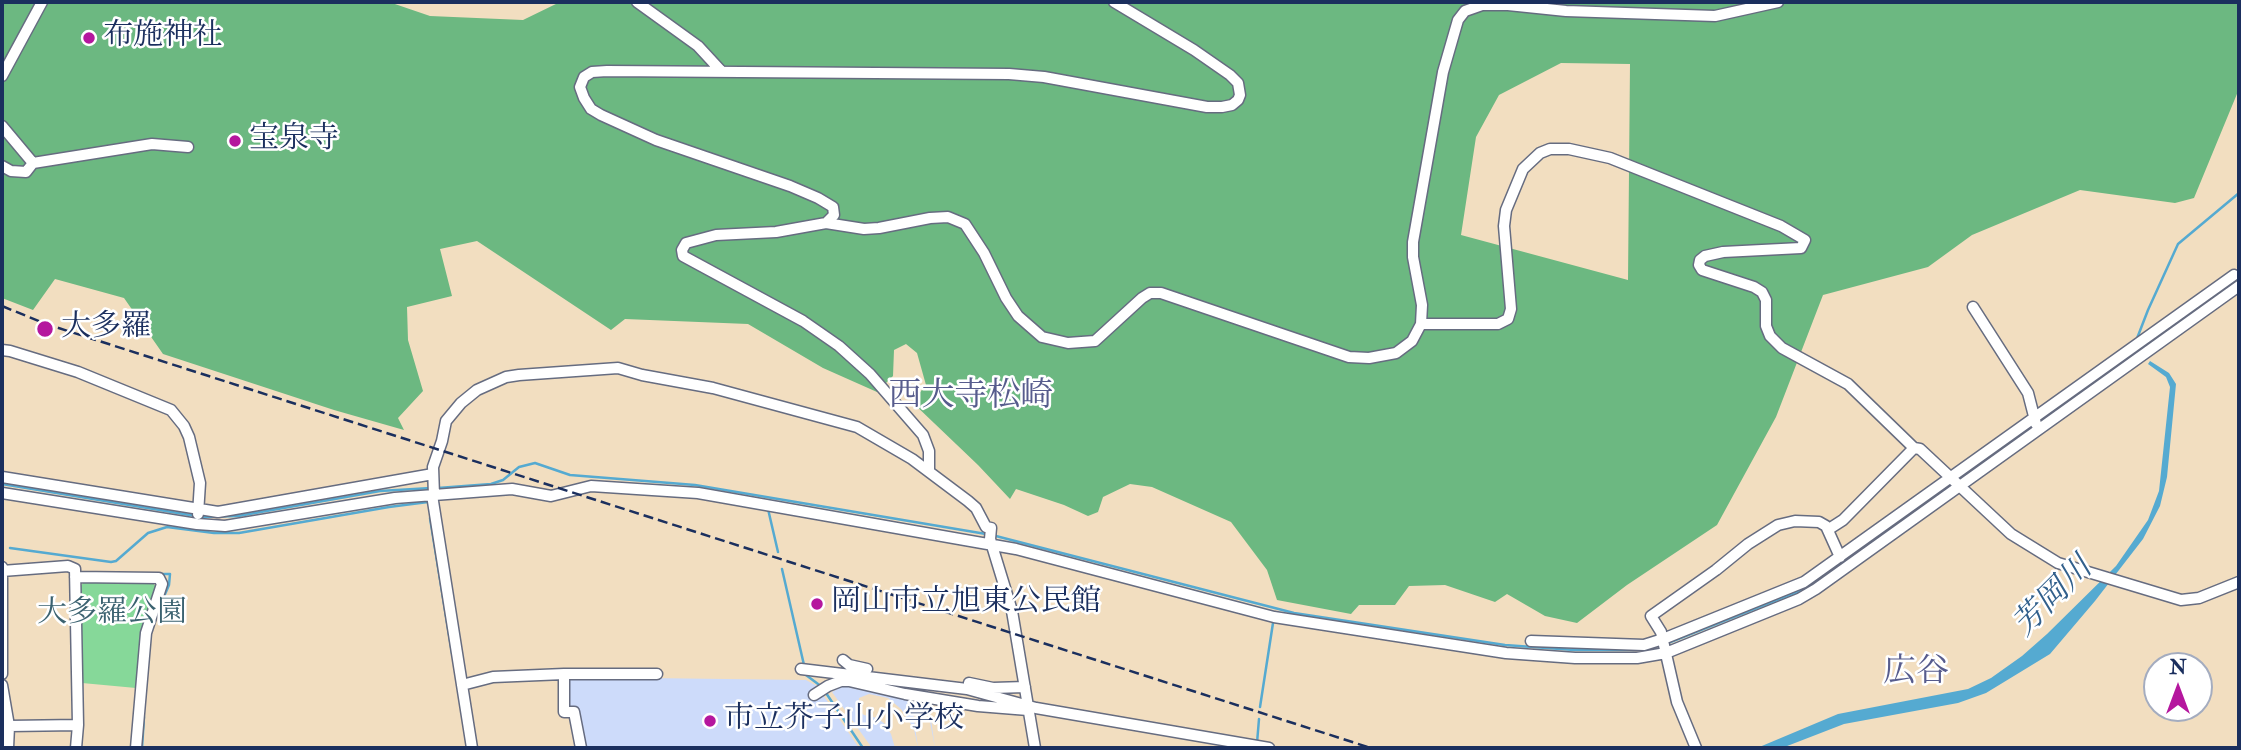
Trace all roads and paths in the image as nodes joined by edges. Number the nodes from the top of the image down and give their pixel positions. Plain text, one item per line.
1 (42, 2) edge
2 (637, 2) edge
3 (1114, 2) edge
4 (1777, 2) edge
5 (722, 72) junction
6 (2, 76) edge
7 (2, 126) edge
8 (188, 147) dead end
9 (33, 163) junction
10 (2, 166) edge
11 (826, 223) junction
12 (2239, 262) edge
13 (2236, 282) edge
14 (1973, 307) dead end
15 (1420, 324) junction
16 (2, 351) edge
17 (2036, 424) junction
18 (1914, 448) junction
19 (929, 471) junction
20 (2, 477) edge
21 (1954, 482) junction
22 (433, 488) junction
23 (2, 493) edge
24 (198, 521) junction
25 (1829, 529) junction
26 (991, 538) junction
27 (1840, 556) junction
28 (2, 570) edge
29 (75, 577) junction
30 (2239, 582) edge
31 (1531, 641) dead end
32 (1665, 645) junction
33 (843, 660) dead end
34 (804, 669) dead end
35 (2, 674) edge
36 (564, 674) junction
37 (657, 674) dead end
38 (2, 685) edge
39 (462, 685) junction
40 (1026, 687) junction
41 (820, 691) dead end
42 (1028, 708) junction
43 (78, 725) junction
44 (9, 726) junction
45 (6, 745) edge
46 (1261, 747) edge
47 (76, 748) edge
48 (136, 748) edge
49 (472, 748) edge
50 (581, 748) edge
51 (1035, 748) edge
52 (1696, 748) edge

1 - 6 street
2 - 5 street
3 - 5 street
4 - 15 street
5 - 11 street
7 - 9 street
8 - 9 street
9 - 10 street
11 - 15 street
11 - 19 street
12 - 13 street
13 - 17 street
14 - 17 street
15 - 18 street
16 - 24 street
17 - 21 street
18 - 21 street
18 - 25 street
19 - 22 street
19 - 26 street
20 - 24 street
21 - 27 street
21 - 30 street
21 - 32 street
22 - 24 street
22 - 24 street
22 - 26 street
22 - 39 street
23 - 24 street
25 - 27 street
25 - 32 street
26 - 32 street
26 - 40 street
27 - 32 street
28 - 29 street
28 - 35 street
29 - 43 street
29 - 48 street
31 - 32 street
32 - 52 street
33 - 40 street
34 - 42 street
36 - 37 street
36 - 39 street
36 - 50 street
38 - 44 street
39 - 49 street
40 - 42 street
41 - 42 street
42 - 46 street
42 - 51 street
43 - 44 street
43 - 47 street
44 - 45 street

